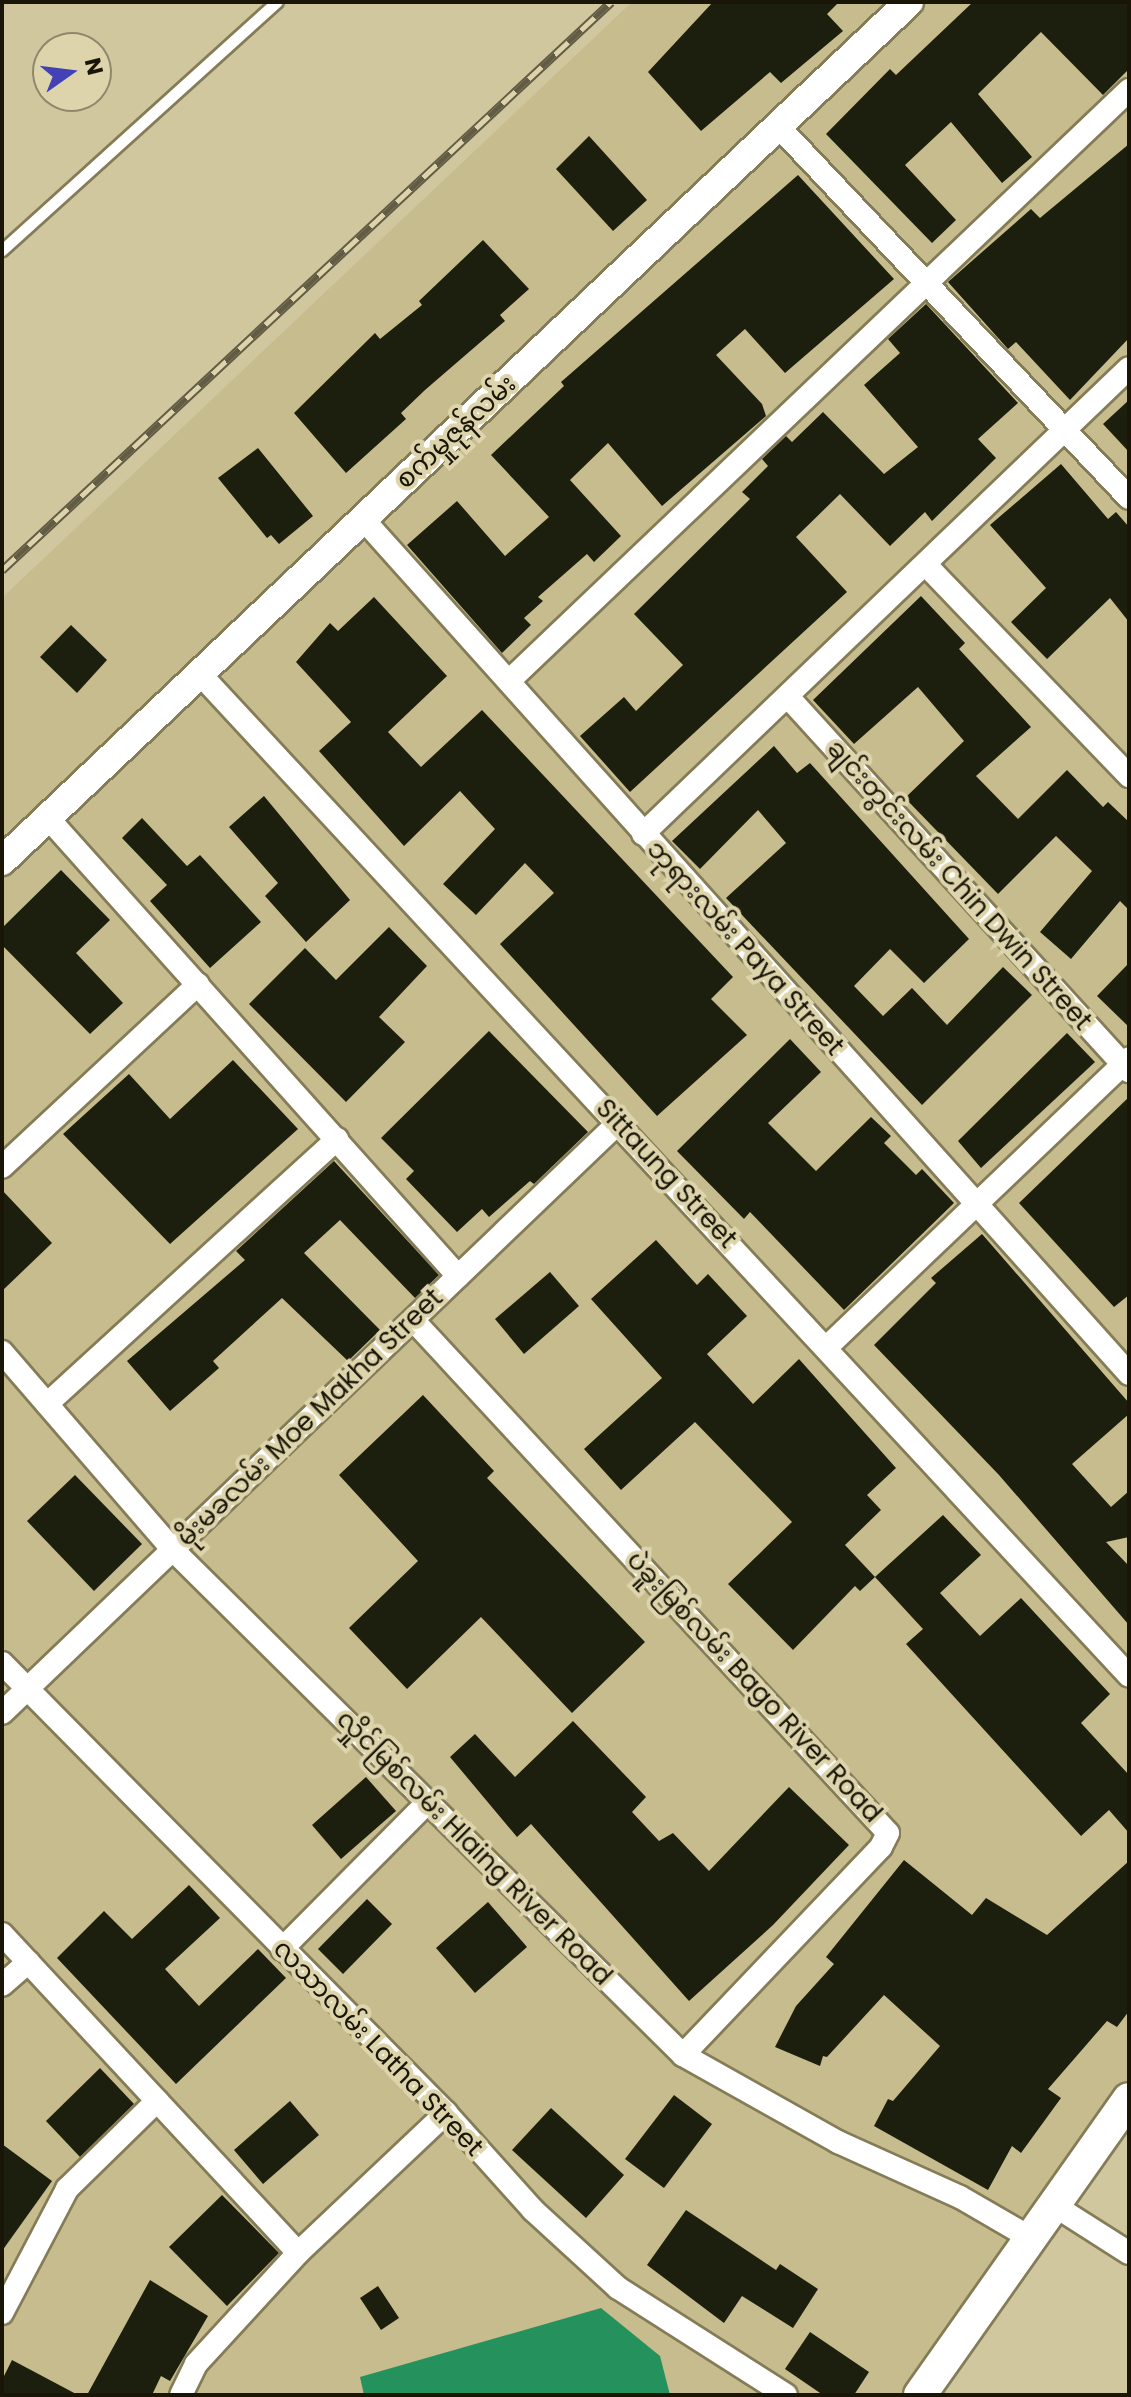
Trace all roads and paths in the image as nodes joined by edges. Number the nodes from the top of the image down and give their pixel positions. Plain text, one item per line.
1 (276, 2) edge
2 (909, 2) edge
3 (1129, 90) edge
4 (778, 126) junction
5 (2, 250) edge
6 (923, 280) junction
7 (1129, 368) edge
8 (1065, 429) junction
9 (1129, 498) edge
10 (363, 519) junction
11 (926, 565) junction
12 (200, 674) junction
13 (509, 681) junction
14 (789, 698) junction
15 (1129, 776) edge
16 (48, 818) junction
17 (643, 834) junction
18 (2, 861) edge
19 (198, 984) junction
20 (1127, 1064) edge
21 (618, 1123) junction
22 (337, 1139) junction
23 (2, 1167) edge
24 (975, 1206) junction
25 (458, 1276) junction
26 (413, 1320) junction
27 (827, 1347) junction
28 (2, 1352) edge
29 (1129, 1374) edge
30 (47, 1404) junction
31 (173, 1550) junction
32 (2, 1663) edge
33 (1129, 1676) edge
34 (26, 1690) junction
35 (2, 1713) edge
36 (427, 1803) junction
37 (2, 1934) edge
38 (282, 1949) junction
39 (28, 1962) junction
40 (2, 1985) edge
41 (683, 2055) junction
42 (1129, 2099) edge
43 (157, 2101) junction
44 (446, 2113) junction
45 (1052, 2204) junction
46 (1029, 2237) junction
47 (298, 2253) junction
48 (1129, 2253) edge
49 (2, 2313) edge
50 (181, 2395) edge
51 (786, 2395) edge
52 (920, 2395) edge

1 - 5 lane
2 - 4 street, စက်မှုဇုန်လမ်း
3 - 6 street
4 - 6 street
4 - 10 street, စက်မှုဇုန်လမ်း
6 - 8 street
6 - 13 street
7 - 8 street
8 - 9 street
8 - 11 street
10 - 12 street, စက်မှုဇုန်လမ်း
10 - 13 street, ဘုရားလမ်း Paya Street
11 - 14 street
11 - 15 street
12 - 16 street, စက်မှုဇုန်လမ်း
12 - 21 street, Sittaung Street
13 - 17 street, ဘုရားလမ်း Paya Street
14 - 17 street
14 - 20 street, ချင်းတွင်းလမ်း Chin Dwin Street
16 - 18 street, စက်မှုဇုန်လမ်း
16 - 19 street
17 - 24 street, ဘုရားလမ်း Paya Street
19 - 22 street
19 - 23 street
20 - 24 street
21 - 25 street, မိုးမခလမ်း Moe Makha Street
21 - 27 street, Sittaung Street
22 - 25 street
22 - 30 street
24 - 27 street
24 - 29 street, ဘုရားလမ်း Paya Street
25 - 26 street, မိုးမခလမ်း Moe Makha Street
26 - 31 street, မိုးမခလမ်း Moe Makha Street
26 - 41 street, ပဲခူးမြစ်လမ်း Bago River Road
27 - 33 street, Sittaung Street
28 - 30 street, လှိုင်မြစ်လမ်း Hlaing River Road
30 - 31 street, လှိုင်မြစ်လမ်း Hlaing River Road
31 - 34 street, မိုးမခလမ်း Moe Makha Street
31 - 36 street, လှိုင်မြစ်လမ်း Hlaing River Road
32 - 34 street, လသာလမ်း Latha Street
34 - 35 street, မိုးမခလမ်း Moe Makha Street
34 - 38 street, လသာလမ်း Latha Street
36 - 38 street
36 - 41 street, လှိုင်မြစ်လမ်း Hlaing River Road
37 - 39 street
38 - 44 street, လသာလမ်း Latha Street
39 - 40 street
39 - 43 street
41 - 46 street, လှိုင်မြစ်လမ်း Hlaing River Road
42 - 45 main road
43 - 47 street
43 - 49 street
44 - 47 street
44 - 51 street, လသာလမ်း Latha Street
45 - 46 main road
45 - 48 street
46 - 52 main road
47 - 50 street

